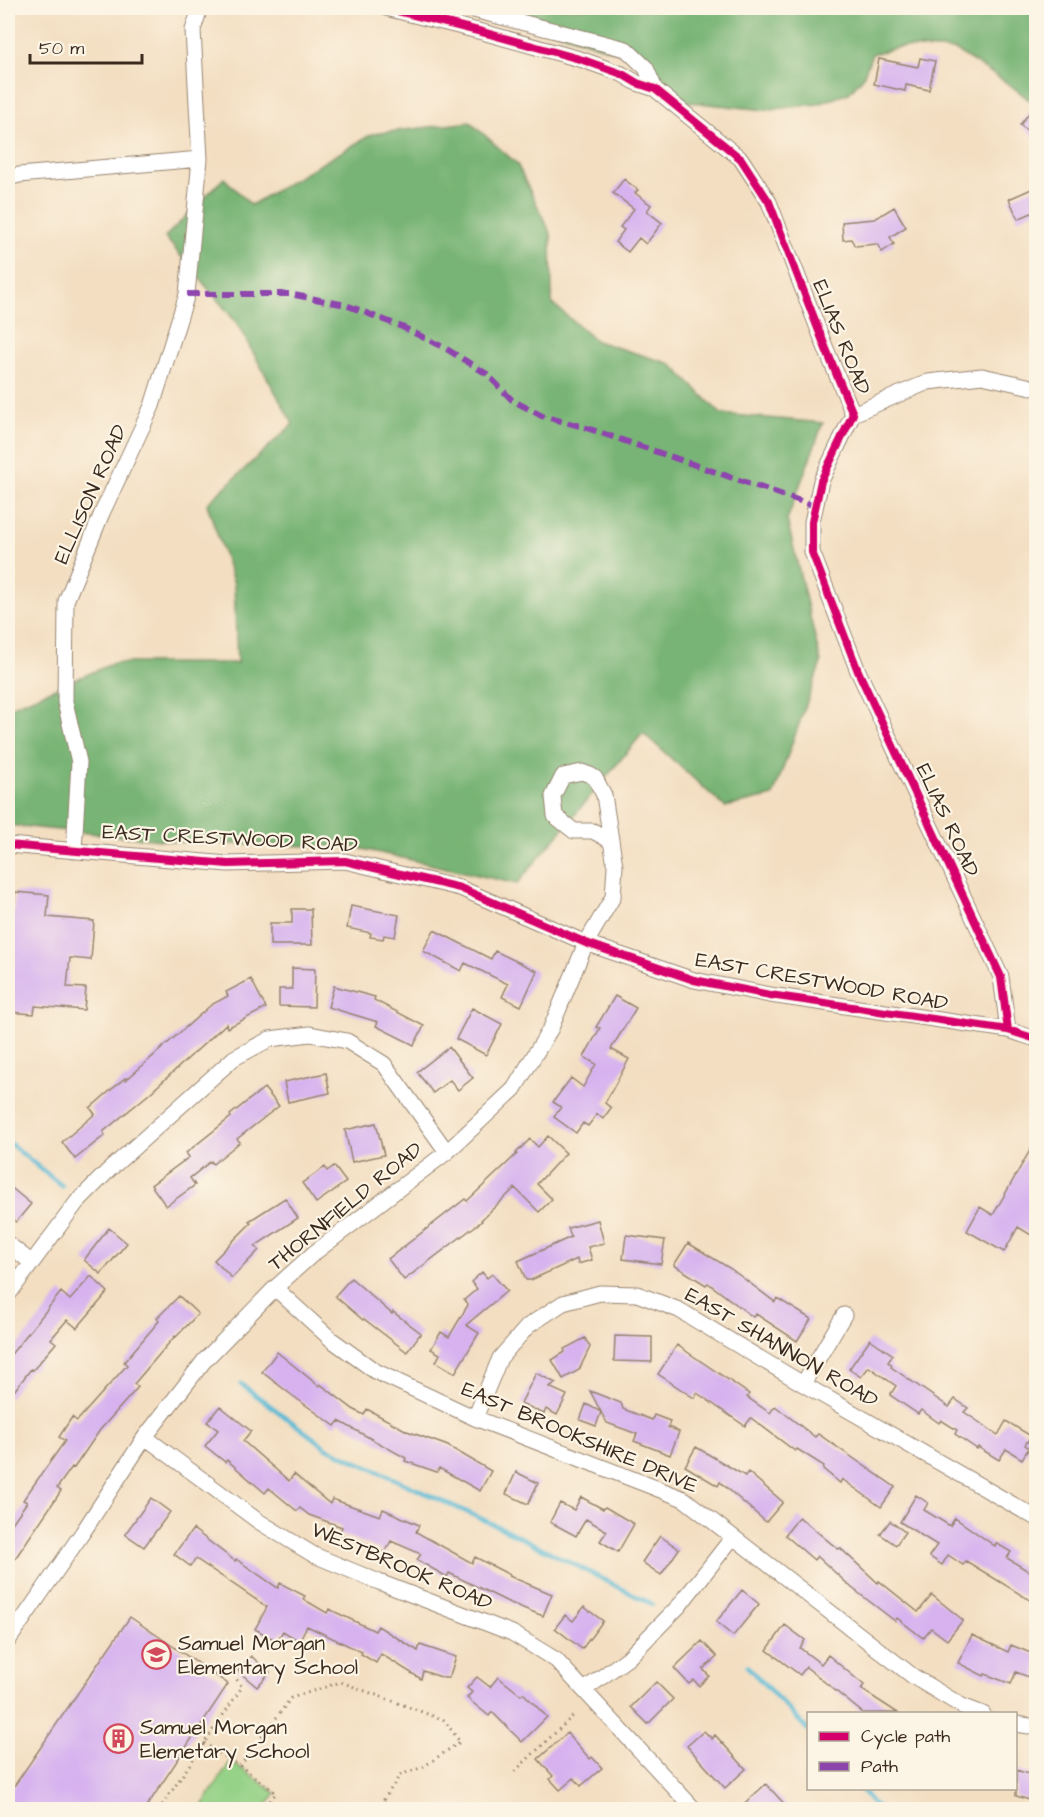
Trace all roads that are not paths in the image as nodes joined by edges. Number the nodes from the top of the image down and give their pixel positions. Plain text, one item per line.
1 (200, 8) edge
2 (386, 8) edge
3 (466, 8) edge
4 (655, 89) junction
5 (200, 159) junction
6 (8, 178) edge
7 (1036, 388) edge
8 (853, 414) junction
9 (611, 841) junction
10 (8, 845) edge
11 (74, 851) junction
12 (586, 943) junction
13 (1008, 1030) junction
14 (1036, 1039) edge
15 (447, 1152) junction
16 (8, 1244) edge
17 (32, 1263) junction
18 (275, 1288) junction
19 (8, 1295) edge
20 (844, 1315) dead end
21 (803, 1384) junction
22 (475, 1418) junction
23 (144, 1437) junction
24 (1036, 1518) edge
25 (734, 1537) junction
26 (8, 1641) edge
27 (584, 1690) junction
28 (979, 1712) edge
29 (1017, 1724) edge
30 (1036, 1727) edge
31 (695, 1809) edge

1 - 5 street, ELLISON ROAD
2 - 4 street, ELIAS ROAD
3 - 4 street, ELIAS ROAD
4 - 8 street, ELIAS ROAD
5 - 6 street
5 - 11 street, ELLISON ROAD
7 - 8 street
8 - 13 street, ELIAS ROAD
9 - 9 street, THORNFIELD ROAD
9 - 12 street, THORNFIELD ROAD
10 - 11 street, EAST CRESTWOOD ROAD
11 - 12 street, EAST CRESTWOOD ROAD
12 - 13 street, EAST CRESTWOOD ROAD
12 - 15 street, THORNFIELD ROAD
13 - 14 street, EAST CRESTWOOD ROAD
15 - 17 street
15 - 18 street, THORNFIELD ROAD
16 - 17 street
17 - 19 street
18 - 22 street, EAST BROOKSHIRE DRIVE
18 - 23 street, THORNFIELD ROAD
20 - 21 street
21 - 22 street, EAST SHANNON ROAD
21 - 24 street, EAST SHANNON ROAD
22 - 25 street, EAST BROOKSHIRE DRIVE
23 - 26 street, THORNFIELD ROAD
23 - 27 street, WESTBROOK ROAD
25 - 27 street
25 - 28 street, EAST BROOKSHIRE DRIVE
27 - 31 street, WESTBROOK ROAD
29 - 30 street

